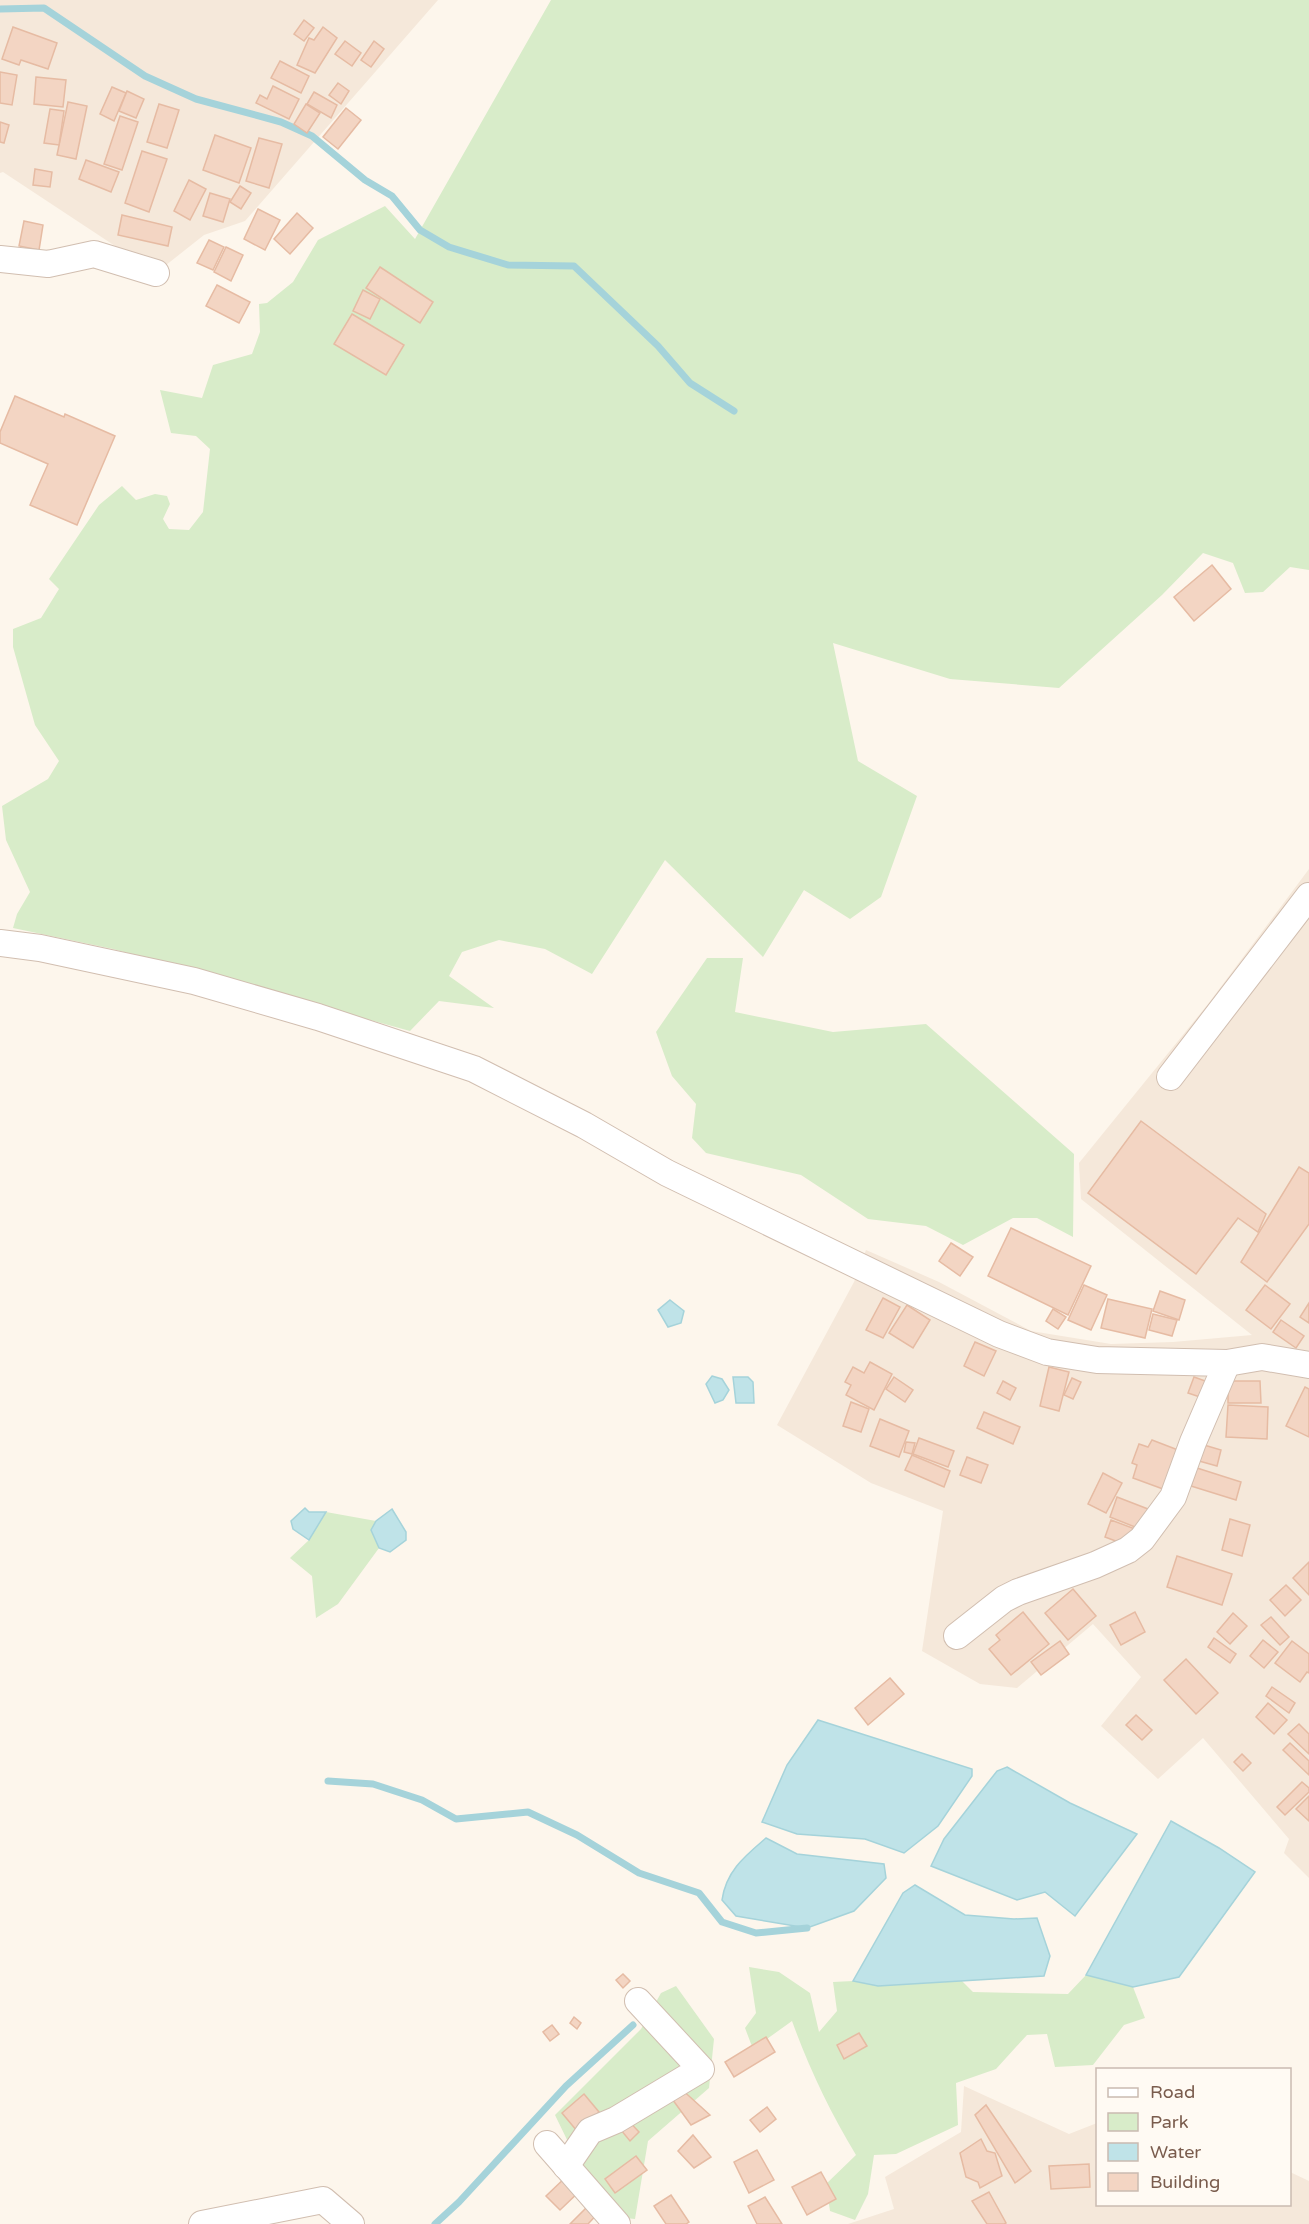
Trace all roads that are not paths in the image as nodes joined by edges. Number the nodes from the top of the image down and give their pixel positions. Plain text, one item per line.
1 (0, 259) edge
2 (156, 273) dead end
3 (1305, 911) edge
4 (0, 943) edge
5 (1170, 1077) dead end
6 (1227, 1363) junction
7 (1309, 1365) edge
8 (957, 1636) dead end
9 (638, 2001) dead end
10 (547, 2144) dead end
11 (566, 2166) junction
12 (202, 2224) edge
13 (351, 2224) edge
14 (617, 2224) edge

1 - 2 street
3 - 5 street
4 - 6 street
6 - 7 street
6 - 8 street
9 - 11 street
10 - 11 street
11 - 14 street
12 - 13 street

